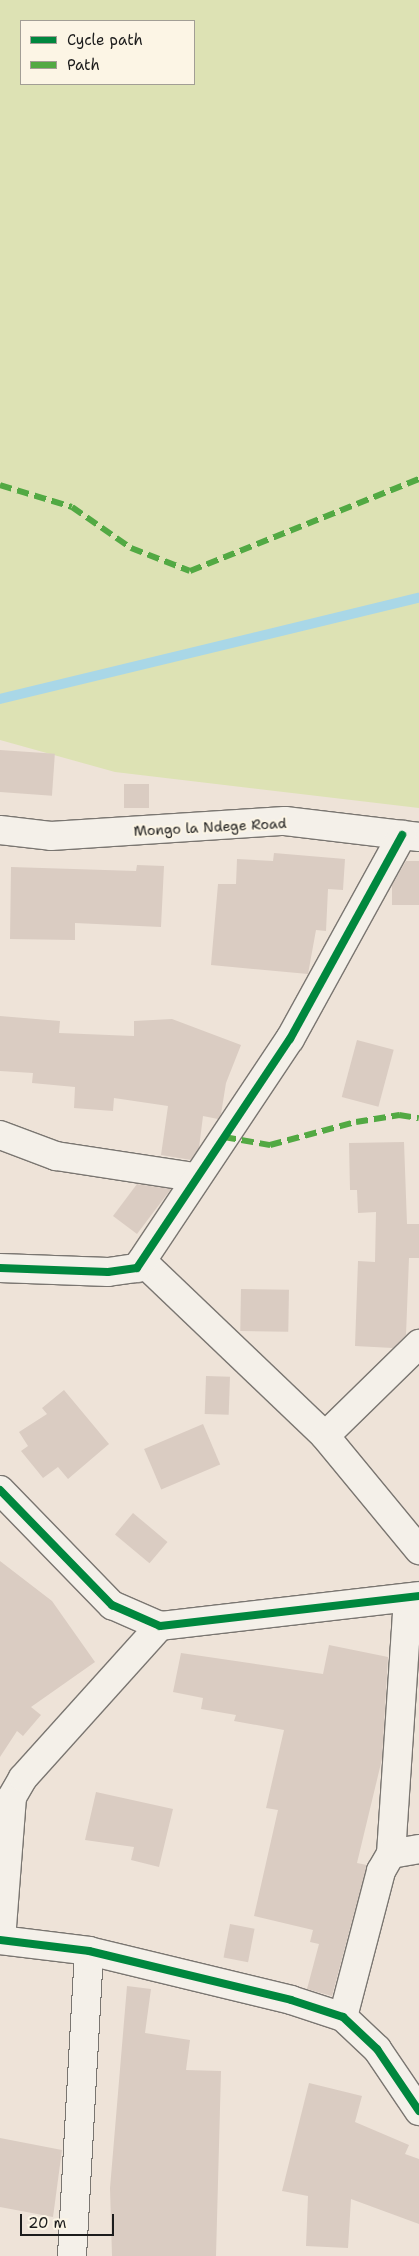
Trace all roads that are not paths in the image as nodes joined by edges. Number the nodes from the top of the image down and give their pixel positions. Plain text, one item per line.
1 (0, 830) edge
2 (410, 836) edge
3 (0, 1135) edge
4 (194, 1177) junction
5 (142, 1261) junction
6 (0, 1268) edge
7 (419, 1344) edge
8 (326, 1436) junction
9 (0, 1490) edge
10 (419, 1550) edge
11 (413, 1597) edge
12 (160, 1626) junction
13 (6, 1794) edge
14 (419, 1849) edge
15 (391, 1854) junction
16 (1, 1940) edge
17 (88, 1951) junction
18 (343, 2017) junction
19 (419, 2112) edge
20 (72, 2256) edge

1 - 2 street, Mongo la Ndege Road
2 - 4 street
3 - 4 street
4 - 5 street
5 - 6 street
5 - 8 street
7 - 8 street
8 - 10 street
9 - 12 street
11 - 12 street
11 - 15 street
12 - 13 street
13 - 16 street
14 - 15 street
15 - 18 street
16 - 17 street
17 - 18 street
17 - 20 street
18 - 19 street

